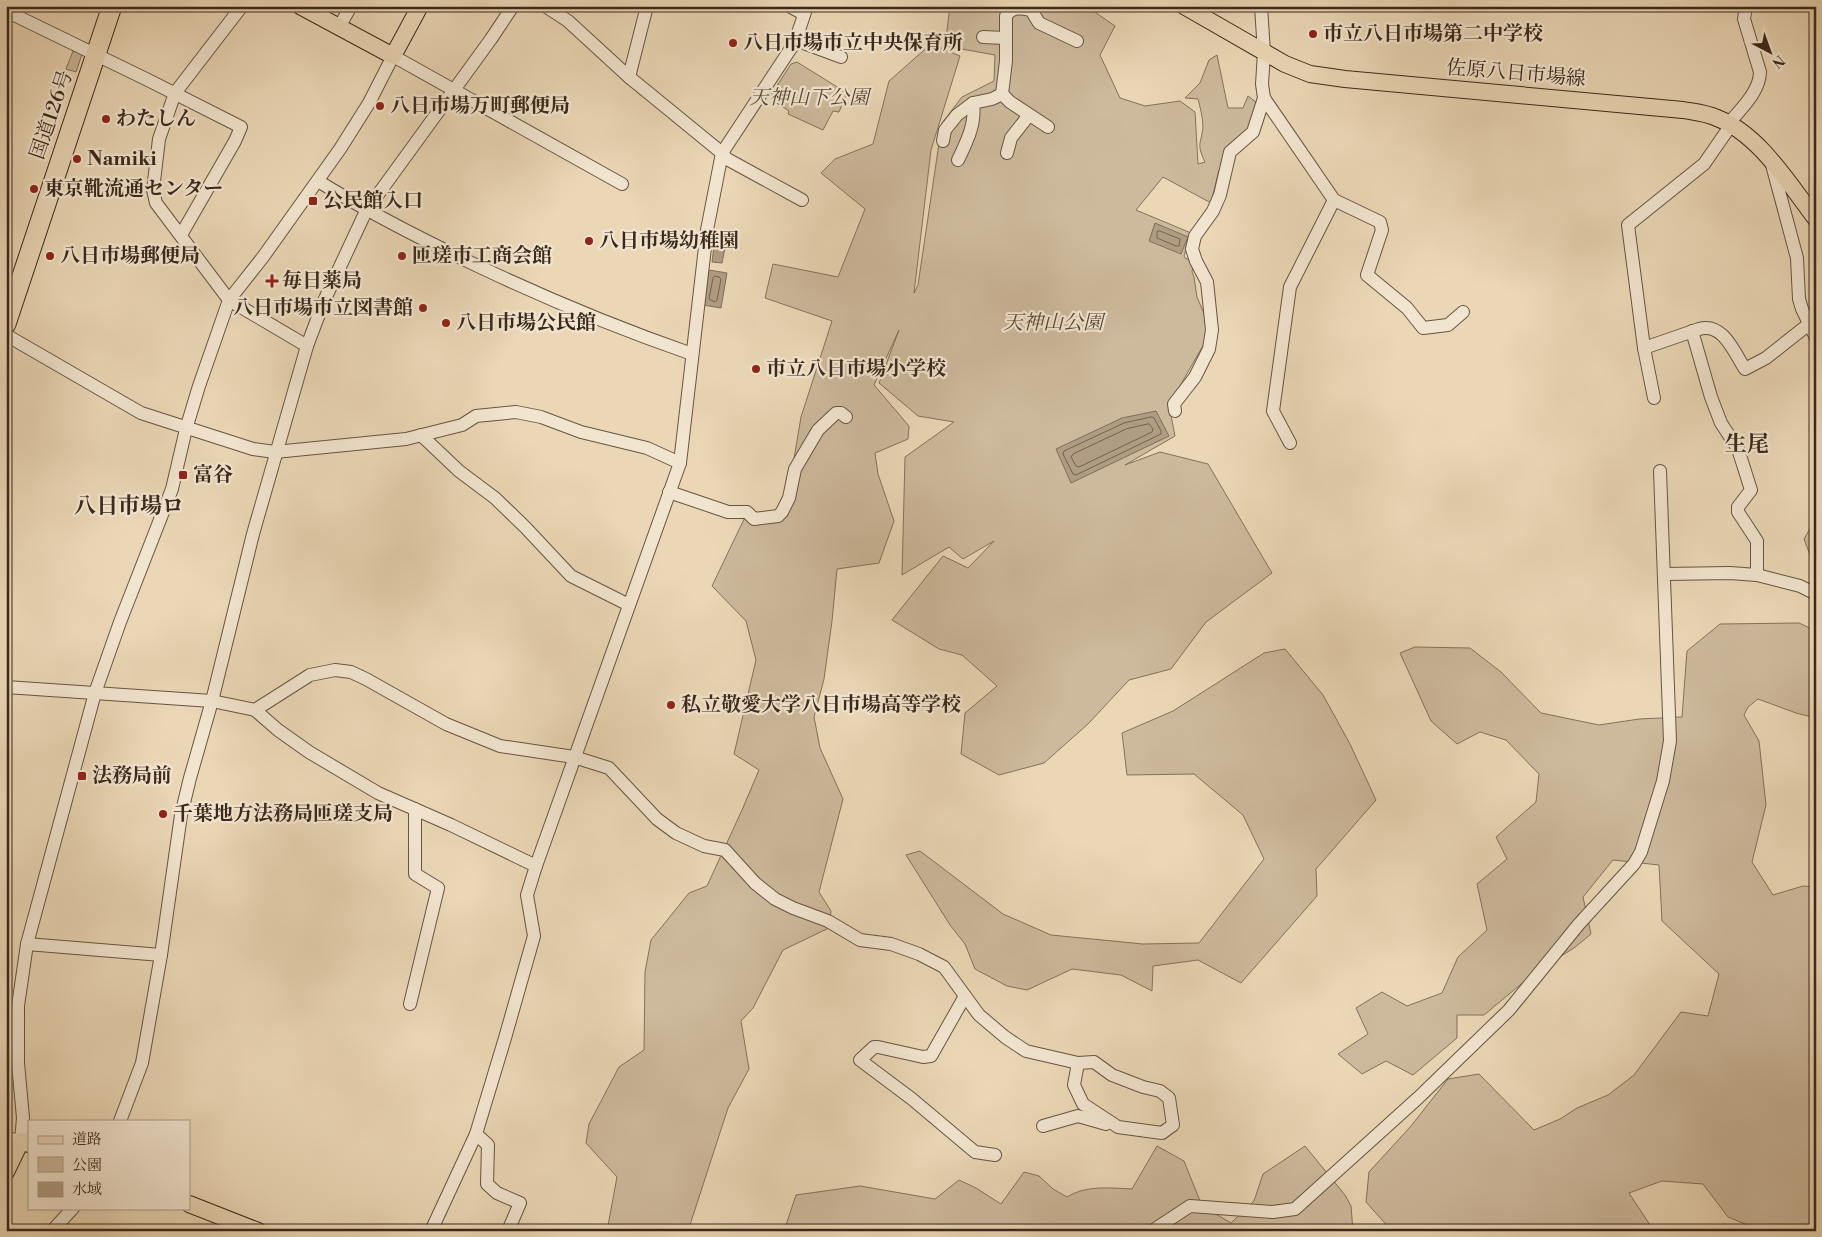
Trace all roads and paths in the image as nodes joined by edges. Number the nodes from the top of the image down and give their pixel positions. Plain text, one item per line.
1 (112, 6) edge
2 (242, 6) edge
3 (300, 6) edge
4 (351, 6) edge
5 (420, 6) edge
6 (513, 6) edge
7 (545, 6) edge
8 (647, 6) edge
9 (789, 6) edge
10 (1184, 6) edge
11 (1261, 6) edge
12 (1746, 6) edge
13 (1007, 9) edge
14 (806, 10) edge
15 (6, 12) edge
16 (339, 27) junction
17 (797, 36) junction
18 (983, 37) dead end
19 (1005, 38) junction
20 (1076, 41) dead end
21 (1264, 53) junction
22 (96, 55) junction
23 (393, 56) junction
24 (841, 58) dead end
25 (629, 77) junction
26 (453, 90) junction
27 (175, 93) junction
28 (1002, 94) junction
29 (1264, 98) junction
30 (973, 103) junction
31 (1029, 114) junction
32 (1730, 124) junction
33 (1048, 127) dead end
34 (943, 142) dead end
35 (722, 152) junction
36 (1007, 153) dead end
37 (958, 160) dead end
38 (1771, 162) junction
39 (318, 181) junction
40 (622, 184) dead end
41 (802, 200) dead end
42 (1334, 200) junction
43 (366, 211) junction
44 (1816, 219) edge
45 (181, 235) junction
46 (229, 300) junction
47 (1463, 312) dead end
48 (6, 324) edge
49 (1809, 324) junction
50 (1692, 331) junction
51 (6, 335) edge
52 (1816, 338) edge
53 (307, 346) junction
54 (1644, 348) junction
55 (692, 354) junction
56 (1654, 398) dead end
57 (1175, 410) dead end
58 (846, 417) dead end
59 (186, 429) junction
60 (421, 435) junction
61 (1290, 442) dead end
62 (275, 452) junction
63 (680, 463) junction
64 (1660, 471) dead end
65 (669, 492) junction
66 (1665, 574) junction
67 (1757, 575) junction
68 (1816, 594) edge
69 (629, 605) junction
70 (6, 687) edge
71 (95, 694) junction
72 (212, 701) junction
73 (255, 710) junction
74 (574, 758) junction
75 (415, 809) junction
76 (536, 866) junction
77 (28, 944) junction
78 (161, 955) junction
79 (965, 996) junction
80 (410, 1004) dead end
81 (1078, 1063) junction
82 (120, 1120) edge
83 (1044, 1126) dead end
84 (1118, 1127) junction
85 (476, 1134) junction
86 (19, 1141) edge
87 (995, 1156) dead end
88 (6, 1172) edge
89 (190, 1204) edge
90 (71, 1210) edge
91 (52, 1231) edge
92 (258, 1231) edge
93 (431, 1231) edge
94 (508, 1231) edge
95 (1152, 1231) edge

1 - 22 highway, 国道126号
2 - 27 street
3 - 16 main road
4 - 16 street
5 - 23 main road
6 - 26 street
7 - 25 street
8 - 25 street
9 - 14 street
10 - 21 main road, 佐原八日市場線
11 - 21 street
12 - 32 street
13 - 19 street
13 - 20 street
14 - 17 street
15 - 22 street
16 - 23 main road
17 - 24 street
17 - 35 street
18 - 19 street
19 - 28 street
21 - 29 street
21 - 32 main road, 佐原八日市場線
22 - 27 street
22 - 48 highway, 国道126号
23 - 26 street
23 - 39 street
25 - 35 street
26 - 40 street
26 - 43 street
27 - 45 street
27 - 45 street
28 - 30 street
28 - 31 street
29 - 42 street
29 - 57 street
30 - 34 street
30 - 37 street
31 - 33 street
31 - 36 street
32 - 38 main road, 佐原八日市場線
32 - 54 street
35 - 41 street
35 - 55 street
38 - 44 main road, 佐原八日市場線
38 - 49 street
39 - 43 street
39 - 46 street
42 - 47 street
42 - 61 street
43 - 53 street
43 - 55 street
45 - 46 street
46 - 53 street
46 - 59 street
49 - 50 street
49 - 52 street
50 - 54 street
50 - 67 street
51 - 59 street
53 - 62 street
54 - 56 street
55 - 63 street
58 - 65 street
59 - 62 street
59 - 71 street
60 - 62 street
60 - 63 street
60 - 69 street
62 - 72 street
63 - 65 street
64 - 66 street
65 - 69 street
66 - 67 street
66 - 95 street
67 - 68 street
69 - 74 street
70 - 71 street
71 - 72 street
71 - 77 street
72 - 73 street
72 - 78 street
73 - 74 street
73 - 75 street
74 - 76 street
74 - 79 street
75 - 76 street
75 - 80 street
76 - 85 street
77 - 78 street
77 - 86 street
78 - 82 street
79 - 81 street
79 - 87 street
81 - 84 street
81 - 84 street
83 - 84 street
85 - 93 street
85 - 94 street
86 - 88 main road
89 - 92 main road
90 - 91 street

